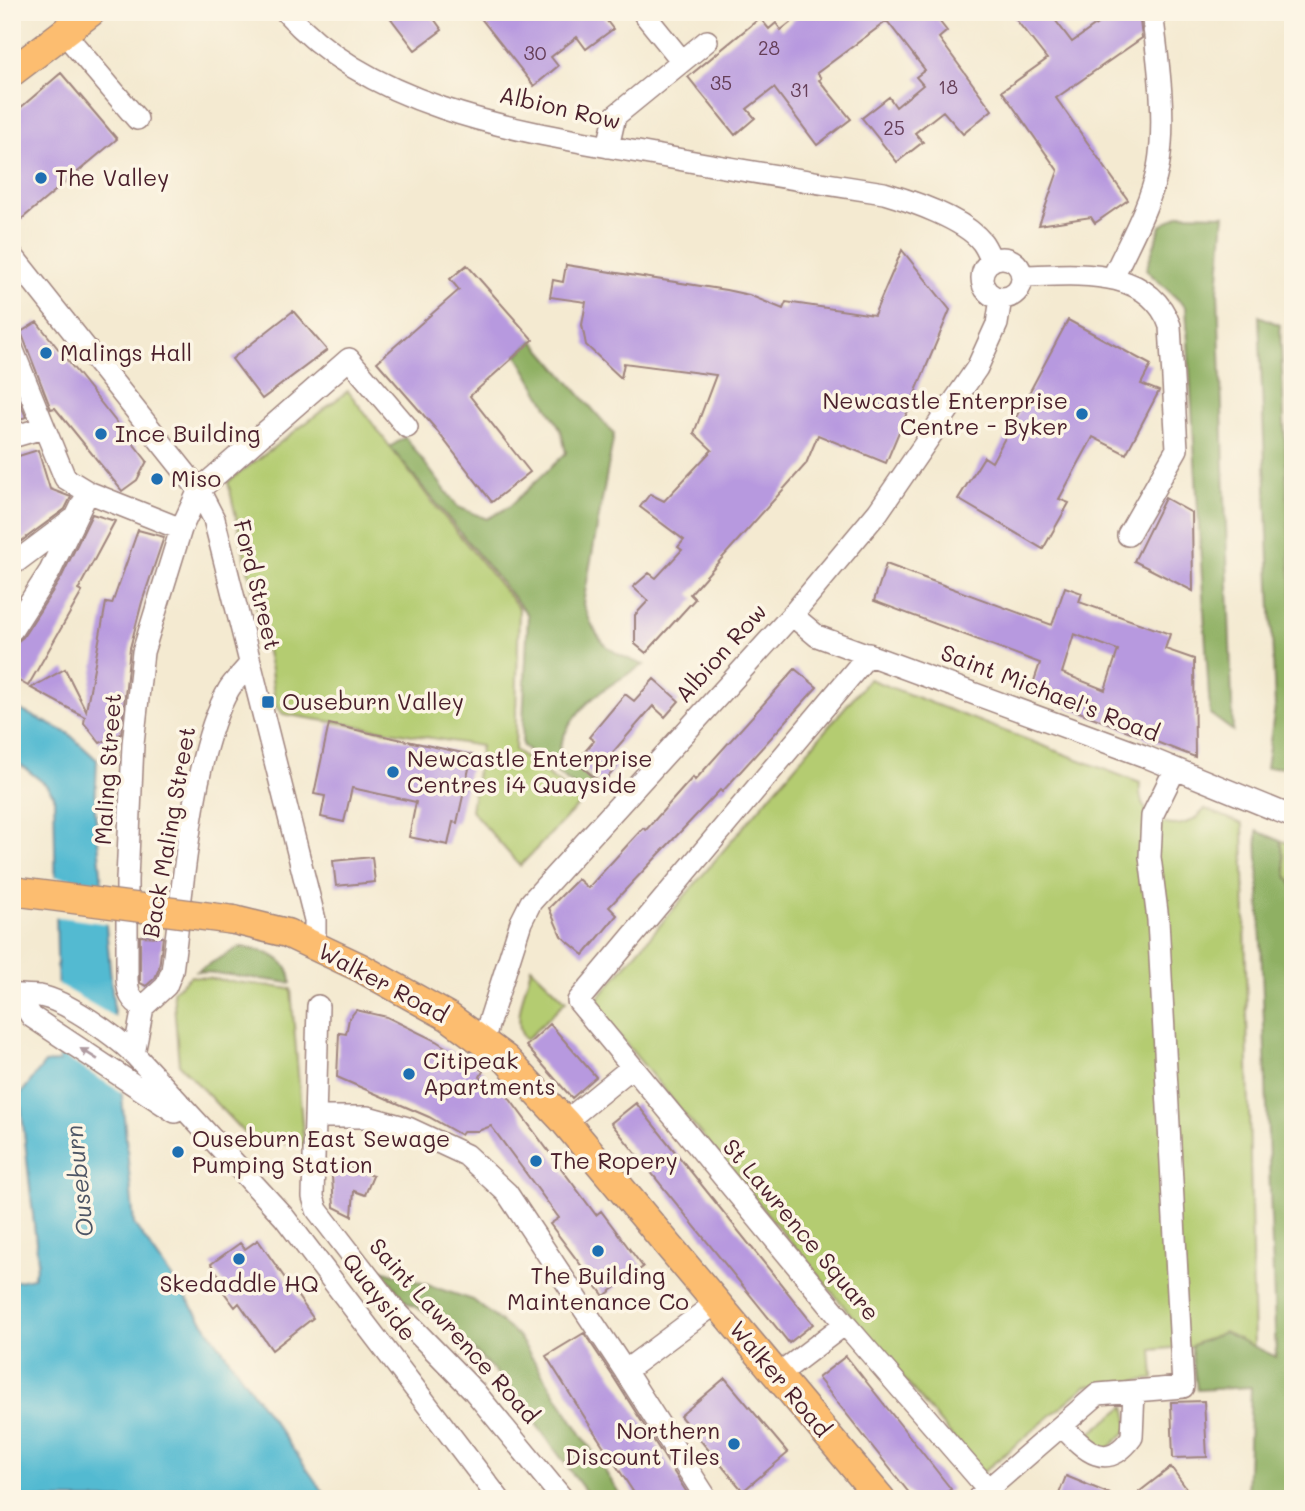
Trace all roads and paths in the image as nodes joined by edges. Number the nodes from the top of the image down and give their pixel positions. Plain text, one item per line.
1 (91, 12) edge
2 (286, 12) edge
3 (1152, 12) edge
4 (644, 14) dead end
5 (64, 33) junction
6 (707, 41) dead end
7 (682, 61) junction
8 (12, 72) edge
9 (137, 119) dead end
10 (608, 147) junction
11 (12, 255) edge
12 (992, 261) junction
13 (1023, 276) junction
14 (1113, 277) junction
15 (1001, 298) junction
16 (12, 348) edge
17 (407, 427) dead end
18 (43, 428) junction
19 (12, 437) edge
20 (199, 490) junction
21 (88, 492) junction
22 (74, 519) junction
23 (181, 529) junction
24 (1128, 535) dead end
25 (12, 565) edge
26 (792, 615) junction
27 (12, 630) edge
28 (869, 654) junction
29 (249, 665) junction
30 (1175, 769) junction
31 (1293, 817) edge
32 (12, 891) edge
33 (314, 946) junction
34 (15, 994) edge
35 (139, 1005) junction
36 (318, 1006) dead end
37 (483, 1041) junction
38 (127, 1047) junction
39 (631, 1068) junction
40 (315, 1117) junction
41 (565, 1122) junction
42 (208, 1135) junction
43 (716, 1303) junction
44 (845, 1324) junction
45 (625, 1371) junction
46 (778, 1376) junction
47 (1134, 1391) junction
48 (1062, 1426) junction
49 (982, 1494) edge
50 (499, 1499) edge
51 (564, 1499) edge
52 (707, 1499) edge
53 (881, 1499) edge

1 - 5 main road
2 - 10 street, Albion Row
3 - 14 street
4 - 7 street
5 - 8 main road
5 - 9 street
6 - 7 street
7 - 10 street
10 - 12 street, Albion Row
11 - 20 street, Ford Street
12 - 13 street
12 - 15 street
13 - 14 street
13 - 15 street
14 - 24 street
15 - 26 street, Albion Row
16 - 18 street
17 - 20 street
18 - 19 street
18 - 21 street
20 - 23 street, Maling Street
20 - 29 street, Ford Street
21 - 22 street
21 - 23 street
22 - 25 street
22 - 27 street
23 - 35 street, Maling Street
26 - 28 street, Saint Michael's Road
26 - 37 street, Albion Row
28 - 30 street, Saint Michael's Road
28 - 39 street, St Lawrence Square
29 - 33 street, Ford Street
29 - 35 street, Back Maling Street
30 - 31 street, Saint Michael's Road
30 - 47 street
32 - 33 main road, Walker Road, bridge
33 - 37 main road, Walker Road
34 - 38 street, Quayside
42 -> 34 street, Quayside
35 - 38 street, Maling Street
36 - 40 street, Saint Lawrence Road
37 - 41 main road, Walker Road
38 - 42 street, Quayside
39 - 41 street
39 - 44 street, St Lawrence Square
40 - 45 street
40 - 51 street, Saint Lawrence Road
41 - 43 main road, Walker Road
42 - 50 street, Quayside
43 - 45 street
43 - 46 main road, Walker Road
44 - 46 street
44 - 49 street, St Lawrence Square
45 - 52 street
46 - 53 main road, Walker Road
47 - 48 street
47 - 48 street
48 - 49 street

